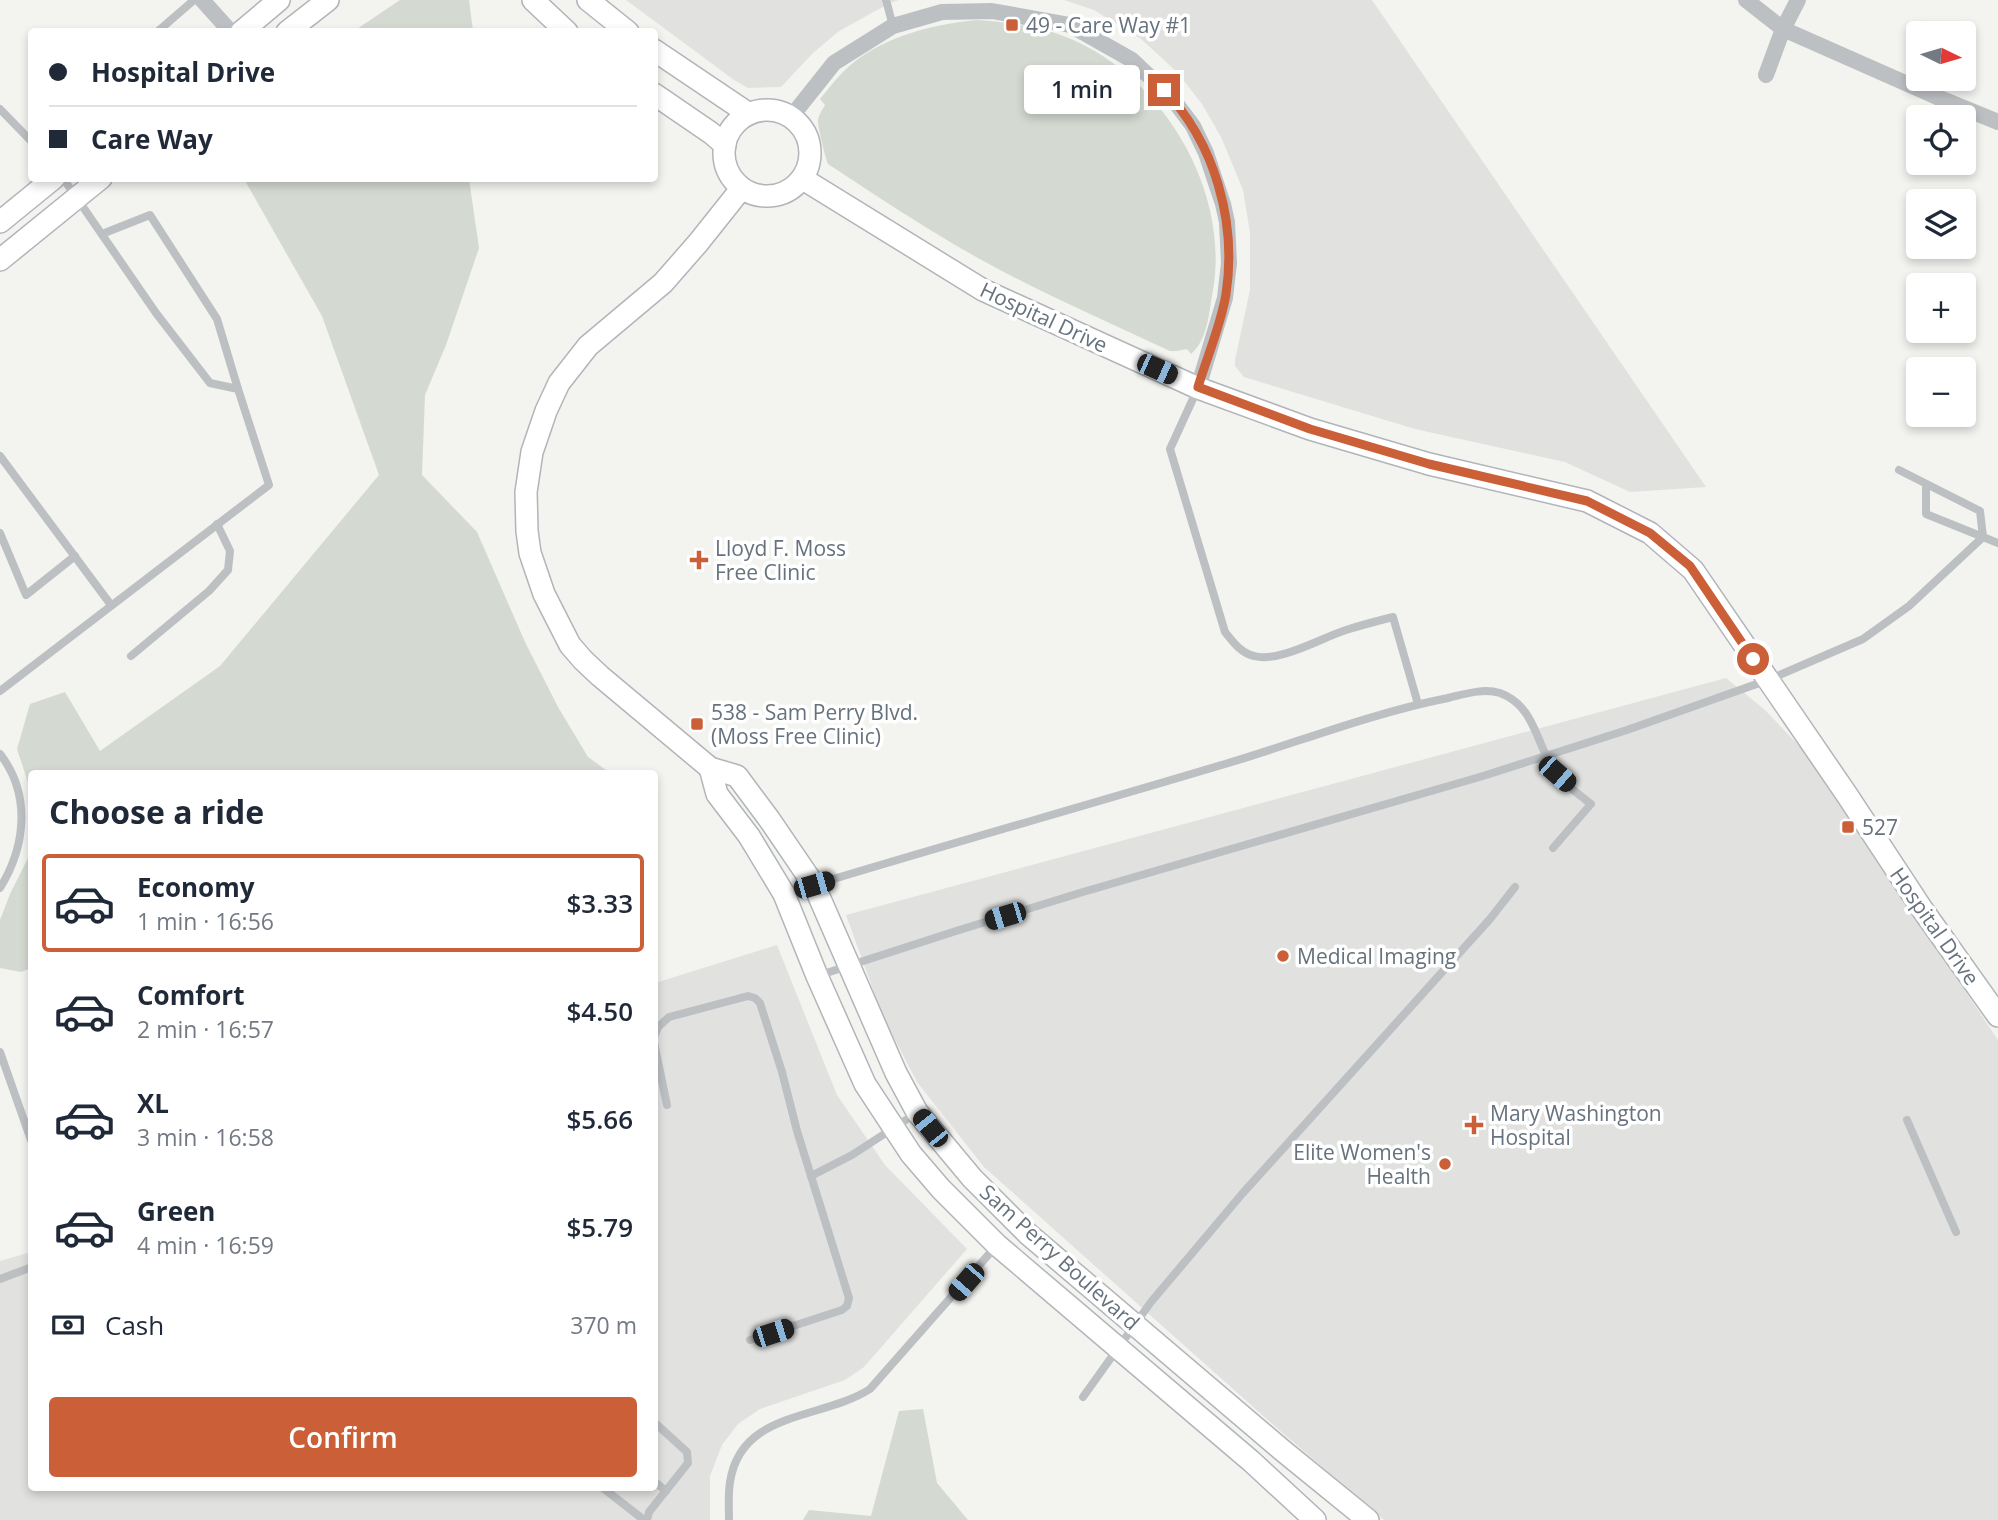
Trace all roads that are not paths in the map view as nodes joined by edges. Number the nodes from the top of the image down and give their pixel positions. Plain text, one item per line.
1 (194, 0) edge
2 (202, 0) edge
3 (279, 0) edge
4 (328, 0) edge
5 (533, 0) edge
6 (588, 0) edge
7 (886, 0) edge
8 (1746, 0) edge
9 (1798, 0) edge
10 (893, 26) junction
11 (162, 28) edge
12 (227, 28) edge
13 (246, 28) edge
14 (292, 28) edge
15 (563, 28) edge
16 (623, 28) edge
17 (1783, 29) junction
18 (658, 53) edge
19 (1766, 75) dead end
20 (658, 97) edge
21 (0, 108) edge
22 (748, 114) junction
23 (791, 117) junction
24 (1998, 121) edge
25 (28, 138) edge
26 (725, 145) junction
27 (803, 179) junction
28 (49, 182) edge
29 (66, 182) edge
30 (96, 182) edge
31 (741, 189) junction
32 (77, 198) junction
33 (0, 222) edge
34 (102, 234) junction
35 (0, 260) edge
36 (1198, 387) junction
37 (238, 389) junction
38 (0, 456) edge
39 (1899, 470) dead end
40 (1926, 484) junction
41 (217, 524) junction
42 (0, 533) edge
43 (1983, 537) junction
44 (1998, 543) edge
45 (75, 556) junction
46 (111, 605) junction
47 (131, 656) dead end
48 (1768, 680) junction
49 (0, 691) edge
50 (1418, 704) junction
51 (0, 754) edge
52 (1546, 755) junction
53 (710, 768) junction
54 (1553, 848) dead end
55 (814, 885) junction
56 (1515, 887) dead end
57 (0, 888) edge
58 (784, 894) junction
59 (848, 966) junction
60 (817, 976) junction
61 (1998, 1017) edge
62 (658, 1025) edge
63 (0, 1052) edge
64 (658, 1061) edge
65 (667, 1105) dead end
66 (917, 1112) junction
67 (1907, 1120) dead end
68 (894, 1129) junction
69 (28, 1132) edge
70 (811, 1176) junction
71 (1956, 1232) dead end
72 (997, 1245) junction
73 (28, 1268) edge
74 (0, 1279) edge
75 (1134, 1325) junction
76 (750, 1340) dead end
77 (1118, 1347) junction
78 (1083, 1397) dead end
79 (658, 1426) edge
80 (658, 1484) edge
81 (607, 1491) edge
82 (666, 1491) junction
83 (646, 1520) edge
84 (729, 1520) edge
85 (1315, 1520) edge
86 (1368, 1520) edge

1 - 11 lane
2 - 12 street
3 - 13 street
4 - 14 street
5 - 15 street
6 - 16 street
7 - 10 lane
8 - 17 street
9 - 17 street
10 - 23 street
10 - 36 street
17 - 19 street
17 - 24 street
18 - 22 street
20 - 26 street
21 - 25 lane
22 - 23 street
22 - 26 street
23 - 27 street
26 - 31 street
27 - 31 street
27 - 36 street, Hospital Drive
28 - 33 street
29 - 32 lane
30 - 32 street
31 - 53 street, Sam Perry Boulevard
32 - 34 lane
32 - 35 street
34 - 37 lane
34 - 37 lane
36 - 48 street, Hospital Drive
36 - 50 lane
37 - 41 lane
38 - 45 lane
39 - 40 lane
40 - 43 lane
40 - 43 lane
41 - 46 lane
41 - 47 lane
42 - 45 lane
43 - 44 lane
43 - 48 lane
45 - 46 lane
46 - 49 lane
48 - 52 lane
48 - 61 street, Hospital Drive
50 - 52 lane
50 - 55 lane
51 - 57 lane
52 - 54 lane
52 - 59 lane
53 - 55 street, Sam Perry Boulevard
53 - 58 street, Sam Perry Boulevard
55 - 58 lane
55 - 59 street, Sam Perry Boulevard
56 - 75 lane
58 - 60 street, Sam Perry Boulevard
59 - 60 lane
59 - 66 street, Sam Perry Boulevard
60 - 68 street, Sam Perry Boulevard
62 - 70 lane
63 - 69 lane
64 - 65 lane
66 - 68 lane
66 - 75 street, Sam Perry Boulevard
67 - 71 lane
68 - 70 lane
68 - 72 street, Sam Perry Boulevard
70 - 76 lane
72 - 77 street, Sam Perry Boulevard
72 - 84 lane
73 - 74 lane
75 - 77 lane
75 - 86 street, Sam Perry Boulevard
77 - 78 lane
77 - 85 street, Sam Perry Boulevard
79 - 82 lane
80 - 82 lane
81 - 83 lane
82 - 83 lane

